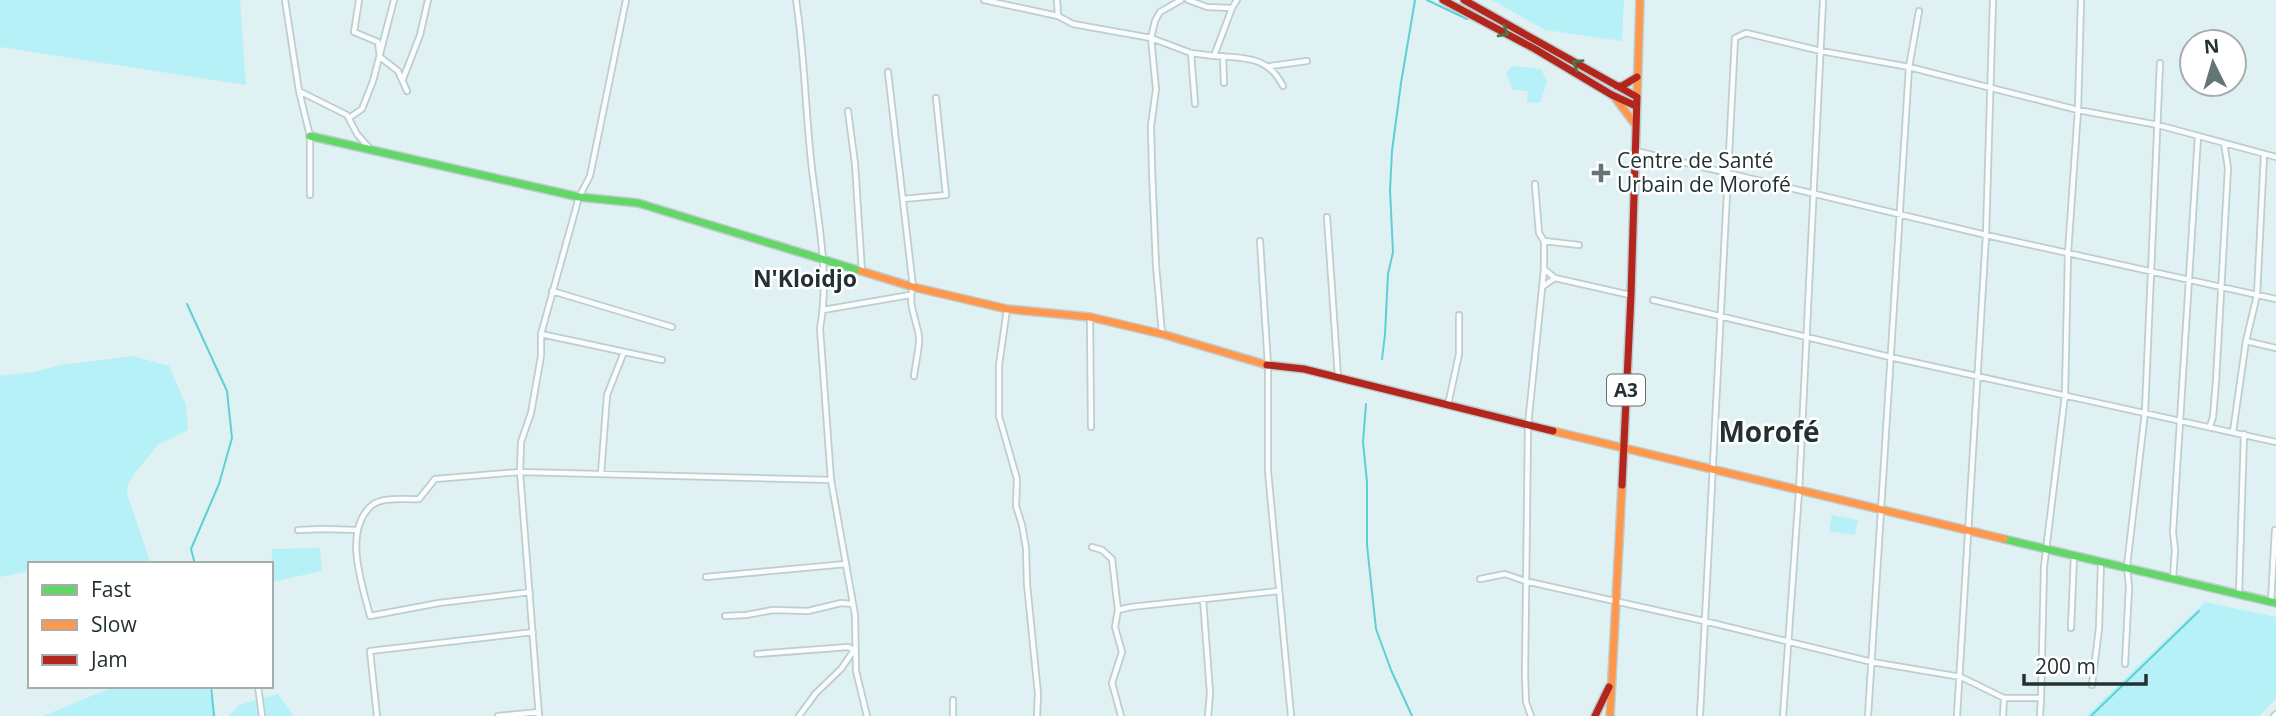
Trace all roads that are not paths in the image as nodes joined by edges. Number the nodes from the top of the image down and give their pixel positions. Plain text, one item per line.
1 (285, 0) edge
2 (359, 0) edge
3 (394, 0) edge
4 (428, 0) edge
5 (626, 0) edge
6 (796, 0) edge
7 (984, 0) edge
8 (1057, 0) edge
9 (1181, 0) edge
10 (1188, 0) edge
11 (1237, 0) edge
12 (1443, 0) edge
13 (1464, 0) edge
14 (1640, 0) edge
15 (1823, 0) edge
16 (1993, 0) edge
17 (2081, 0) edge
18 (1232, 8) junction
19 (1919, 11) dead end
20 (1058, 16) junction
21 (1151, 38) junction
22 (1822, 51) junction
23 (1191, 53) junction
24 (1214, 56) junction
25 (380, 57) junction
26 (1223, 57) junction
27 (1307, 61) dead end
28 (2160, 62) dead end
29 (1269, 66) junction
30 (1909, 67) junction
31 (888, 72) dead end
32 (1637, 77) junction
33 (403, 80) junction
34 (1224, 83) dead end
35 (1283, 86) dead end
36 (1614, 86) junction
37 (1989, 89) junction
38 (299, 90) junction
39 (407, 90) dead end
40 (1612, 95) junction
41 (1637, 97) junction
42 (936, 98) dead end
43 (1195, 104) dead end
44 (1636, 106) junction
45 (2078, 110) junction
46 (848, 111) dead end
47 (349, 118) junction
48 (1636, 125) junction
49 (2158, 125) junction
50 (310, 136) junction
51 (2197, 136) junction
52 (2224, 143) junction
53 (372, 150) junction
54 (1635, 151) junction
55 (2264, 155) junction
56 (2276, 157) edge
57 (1728, 174) junction
58 (1535, 184) dead end
59 (1812, 194) junction
60 (310, 195) dead end
61 (579, 197) junction
62 (903, 199) junction
63 (1899, 214) junction
64 (1327, 217) dead end
65 (1986, 235) junction
66 (1260, 241) dead end
67 (1544, 241) junction
68 (1579, 245) dead end
69 (2068, 253) junction
70 (822, 260) junction
71 (1544, 270) junction
72 (2150, 270) junction
73 (862, 272) junction
74 (1555, 278) junction
75 (2188, 278) junction
76 (2220, 286) junction
77 (913, 287) junction
78 (1541, 288) junction
79 (552, 291) junction
80 (910, 295) junction
81 (1631, 295) junction
82 (2258, 295) junction
83 (2276, 299) edge
84 (1653, 300) dead end
85 (1007, 309) junction
86 (823, 310) junction
87 (1459, 315) dead end
88 (1721, 316) junction
89 (1090, 317) junction
90 (672, 327) dead end
91 (541, 334) junction
92 (1162, 334) junction
93 (1806, 337) junction
94 (2246, 341) junction
95 (2276, 348) edge
96 (624, 352) junction
97 (1890, 357) junction
98 (663, 360) dead end
99 (1268, 365) junction
100 (914, 376) dead end
101 (1976, 376) junction
102 (1339, 378) junction
103 (2064, 395) junction
104 (1448, 405) junction
105 (2144, 412) junction
106 (2180, 420) junction
107 (1528, 425) junction
108 (1091, 426) dead end
109 (2210, 426) junction
110 (2233, 432) junction
111 (2245, 434) junction
112 (2276, 442) edge
113 (1623, 448) junction
114 (1713, 469) junction
115 (520, 472) junction
116 (601, 474) junction
117 (831, 481) junction
118 (1799, 491) junction
119 (1881, 509) junction
120 (1967, 529) junction
121 (298, 530) dead end
122 (357, 530) junction
123 (2275, 530) edge
124 (1092, 547) dead end
125 (2046, 547) junction
126 (2074, 554) junction
127 (2101, 560) junction
128 (846, 564) junction
129 (2127, 566) junction
130 (706, 577) dead end
131 (2173, 578) junction
132 (1480, 579) dead end
133 (1525, 581) junction
134 (1278, 591) junction
135 (530, 592) junction
136 (2239, 594) junction
137 (1203, 600) junction
138 (2274, 602) edge
139 (1616, 603) junction
140 (852, 604) junction
141 (1118, 610) junction
142 (724, 616) dead end
143 (1704, 621) junction
144 (2071, 628) dead end
145 (533, 632) junction
146 (1788, 641) junction
147 (854, 650) junction
148 (757, 654) dead end
149 (1872, 662) junction
150 (2125, 664) dead end
151 (1961, 677) junction
152 (1611, 683) junction
153 (2092, 685) dead end
154 (258, 688) edge
155 (2004, 698) junction
156 (2040, 698) junction
157 (953, 699) dead end
158 (539, 714) edge
159 (262, 716) edge
160 (377, 716) edge
161 (498, 716) edge
162 (799, 716) edge
163 (867, 716) edge
164 (953, 716) edge
165 (1037, 716) edge
166 (1121, 716) edge
167 (1208, 716) edge
168 (1292, 716) edge
169 (1531, 716) edge
170 (1595, 716) edge
171 (1610, 716) edge
172 (1700, 716) edge
173 (1783, 716) edge
174 (1868, 716) edge
175 (1957, 716) edge
176 (2003, 716) edge
177 (2040, 716) edge

1 - 38 street
2 - 25 street
3 - 25 street
4 - 33 street
5 - 61 street
6 - 70 street
7 - 20 street
8 - 20 street
9 - 21 street
10 - 18 street
11 - 18 street
12 -> 40 main road
36 -> 13 main road
14 - 32 main road, A3
15 - 22 street
16 - 37 street
17 - 45 street
18 - 24 street
19 - 30 street
20 - 21 street
21 - 23 street
21 - 92 street
22 - 30 street
22 - 57 street
22 - 59 street
23 - 24 street
23 - 43 street
24 - 26 street
25 - 33 street
25 - 47 street
26 - 29 street
26 - 34 street
27 - 29 street
28 - 49 street
29 - 35 street
30 - 37 street
30 - 63 street
31 - 62 street
32 - 36 main road
32 - 41 main road, A3
33 - 39 street
36 - 41 main road
37 - 45 street
37 - 65 street
38 - 47 street
38 - 50 street
40 - 44 main road
40 - 48 main road
41 - 44 main road, A3
42 - 62 street
44 - 48 main road, A3
45 - 49 street
45 - 69 street
46 - 73 street
47 - 53 street
48 - 54 main road, A3
49 - 51 street
49 - 72 street
50 - 53 main road
50 - 60 street
51 - 52 street
51 - 75 street
52 - 55 street
52 - 76 street
53 - 61 main road
54 - 57 street
54 - 81 main road, A3
55 - 56 street
55 - 82 street
57 - 59 street
57 - 88 street
58 - 67 street
59 - 63 street
59 - 93 street
61 - 70 main road
61 - 79 street
62 - 77 street
63 - 65 street
63 - 97 street
64 - 102 street
65 - 69 street
65 - 101 street
66 - 99 street
67 - 68 street
67 - 71 street
69 - 72 street
69 - 103 street
70 - 73 main road
70 - 86 street
71 - 74 street
71 - 78 street
72 - 75 street
72 - 105 street
73 - 77 main road
74 - 78 street
74 - 81 street
75 - 76 street
75 - 106 street
76 - 82 street
76 - 109 street
77 - 80 street
77 - 85 main road
78 - 107 street
79 - 90 street
79 - 91 street
80 - 86 street
80 - 100 street
81 - 113 main road, A3
82 - 83 street
82 - 94 street
84 - 88 street
85 - 89 main road
85 - 165 street
86 - 117 street
87 - 104 street
88 - 93 street
88 - 114 street
89 - 92 main road
89 - 108 street
91 - 96 street
91 - 115 street
92 - 99 main road
93 - 97 street
93 - 118 street
94 - 95 street
94 - 110 street
96 - 98 street
96 - 116 street
97 - 101 street
97 - 119 street
99 - 102 main road
99 - 134 street
101 - 103 street
101 - 120 street
102 - 104 main road
103 - 105 street
103 - 125 street
104 - 107 main road
105 - 106 street
105 - 129 street
106 - 109 street
106 - 131 street
107 - 113 main road
107 - 133 street
109 - 110 street
110 - 111 street
111 - 112 street
111 - 136 street
113 - 114 main road
113 - 139 main road, A3
114 - 118 main road
114 - 143 street
115 - 116 street
115 - 122 street
115 - 135 street
116 - 117 street
117 - 128 street
118 - 119 main road
118 - 146 street
119 - 120 main road
119 - 149 street
120 - 125 main road
120 - 151 street
121 - 122 street
122 - 135 street
123 - 138 street
124 - 141 street
125 - 126 main road
125 - 156 street
126 - 127 main road
126 - 144 street
127 - 129 main road
127 - 153 street
128 - 130 street
128 - 140 street
129 - 131 main road
129 - 150 street
131 - 136 main road
132 - 133 street
133 - 139 street
133 - 169 street
134 - 137 street
134 - 168 street
135 - 145 street
136 - 138 main road
137 - 141 street
137 - 167 street
139 - 143 street
139 - 152 main road, A3
140 - 142 street
140 - 147 street
141 - 166 street
143 - 146 street
143 - 172 street
145 - 158 street
145 - 160 street
146 - 149 street
146 - 173 street
147 - 148 street
147 - 162 street
147 - 163 street
149 - 151 street
149 - 174 street
151 - 155 street
151 - 175 street
152 - 170 main road
152 - 171 main road, A3
154 - 159 street
155 - 156 street
155 - 176 street
156 - 177 street
157 - 164 street
158 - 161 street

